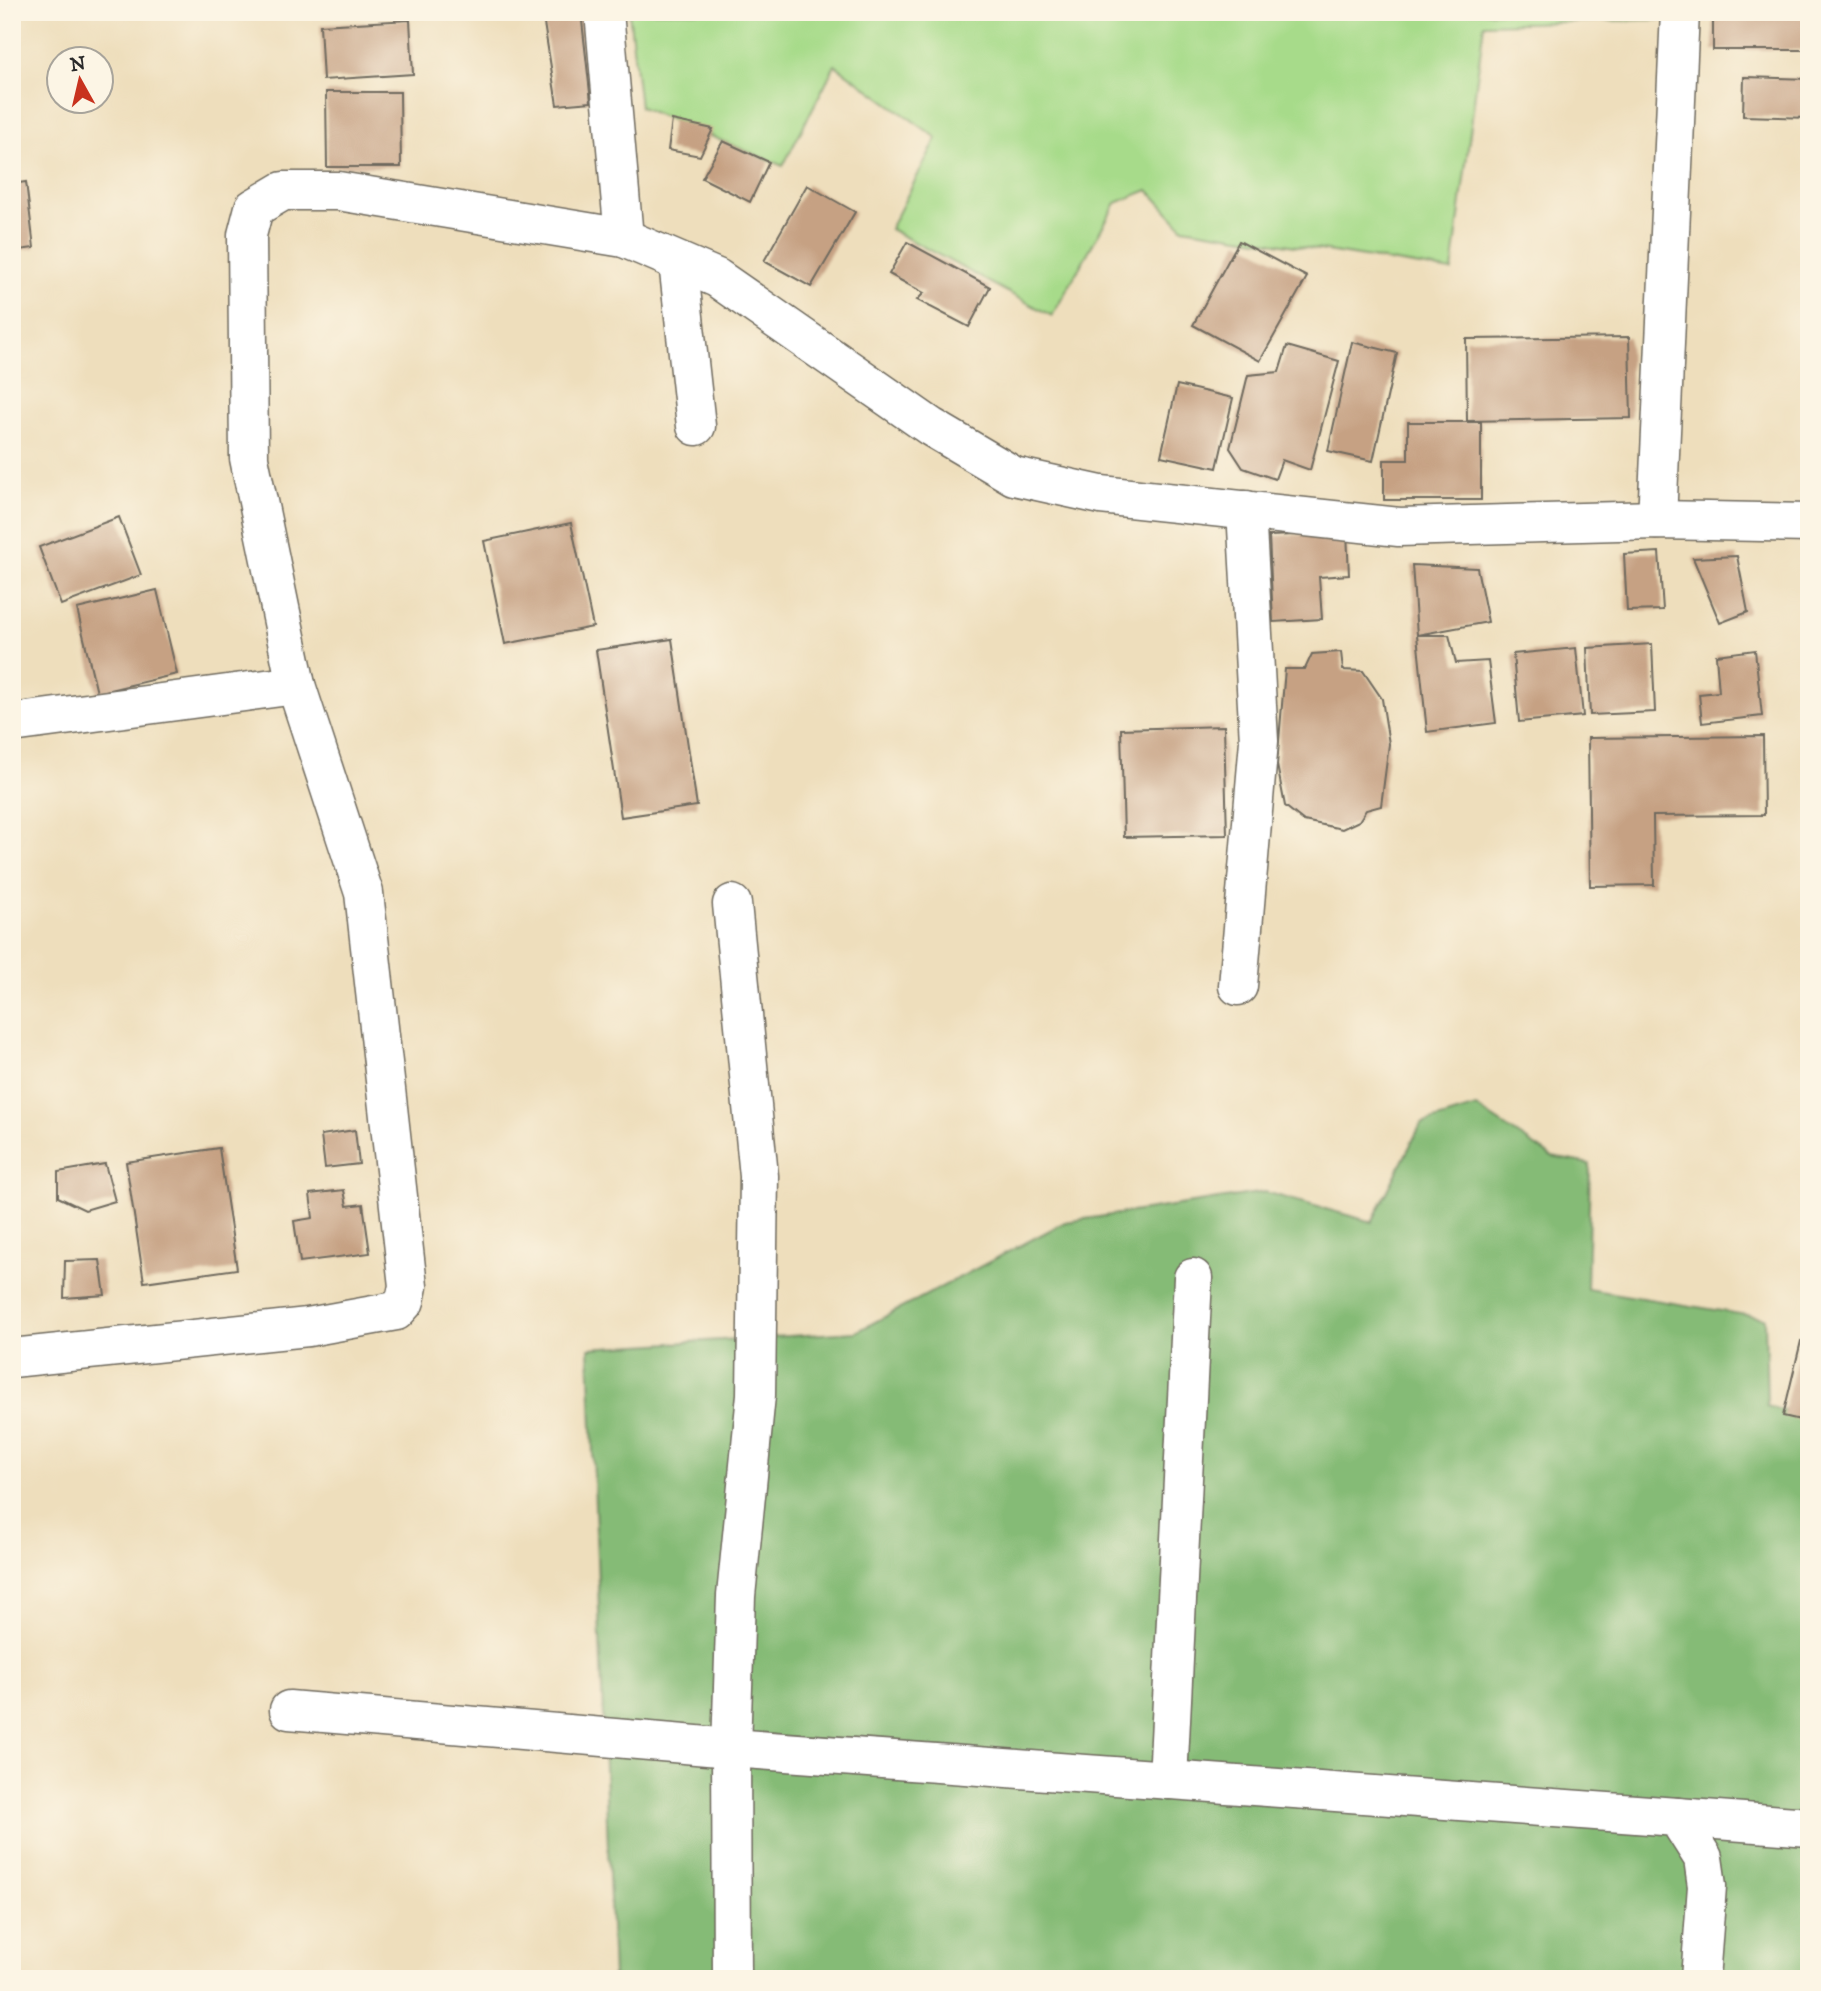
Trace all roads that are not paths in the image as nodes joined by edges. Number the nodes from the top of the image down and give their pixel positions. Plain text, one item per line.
1 (604, 12) edge
2 (1681, 12) edge
3 (624, 238) junction
4 (678, 262) junction
5 (696, 426) dead end
6 (1246, 510) junction
7 (1657, 520) junction
8 (1809, 523) edge
9 (296, 685) junction
10 (12, 723) edge
11 (732, 904) dead end
12 (1238, 986) dead end
13 (1193, 1278) dead end
14 (12, 1358) edge
15 (289, 1710) dead end
16 (731, 1748) junction
17 (1168, 1780) junction
18 (1677, 1817) junction
19 (1809, 1826) edge
20 (732, 1979) edge
21 (1700, 1979) edge

1 - 3 street
2 - 7 street
3 - 4 street
3 - 9 street
4 - 5 street
4 - 6 street
6 - 7 street
6 - 12 street
7 - 8 street
9 - 10 street
9 - 14 street
11 - 16 street
13 - 17 street
15 - 16 street
16 - 17 street
16 - 20 street
17 - 18 street
18 - 19 street
18 - 21 street

